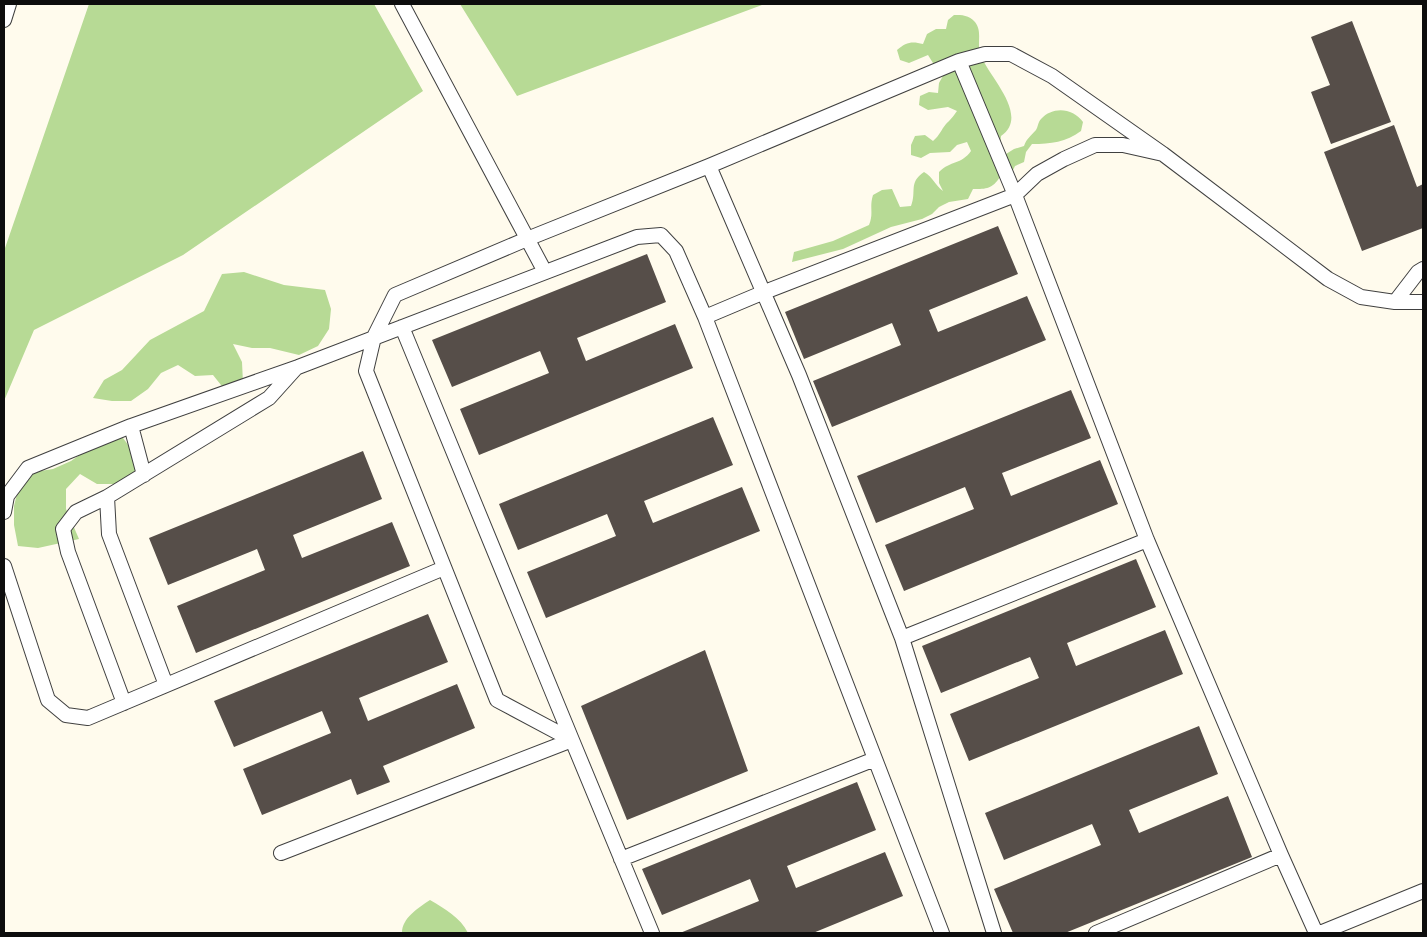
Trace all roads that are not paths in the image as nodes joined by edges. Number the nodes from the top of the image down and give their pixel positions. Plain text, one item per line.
1 (10, 4) edge
2 (402, 4) edge
3 (4, 20) edge
4 (959, 61) junction
5 (1164, 154) junction
6 (709, 166) junction
7 (1015, 195) junction
8 (527, 239) junction
9 (1423, 269) edge
10 (545, 272) junction
11 (762, 293) junction
12 (1395, 302) junction
13 (1423, 302) edge
14 (705, 317) junction
15 (402, 327) junction
16 (374, 337) junction
17 (298, 367) junction
18 (131, 426) junction
19 (144, 475) junction
20 (107, 497) junction
21 (4, 512) edge
22 (1147, 540) junction
23 (4, 566) edge
24 (444, 568) junction
25 (902, 638) junction
26 (166, 685) junction
27 (124, 703) junction
28 (572, 740) junction
29 (875, 759) junction
30 (281, 853) dead end
31 (1281, 855) junction
32 (621, 859) junction
33 (1423, 891) edge
34 (652, 933) edge
35 (942, 933) edge
36 (994, 933) edge
37 (1096, 933) edge
38 (1316, 933) edge
39 (1320, 933) edge

1 - 3 lane
2 - 8 lane
4 - 5 lane
4 - 6 lane
4 - 7 lane
5 - 7 lane
5 - 12 lane
6 - 8 lane
6 - 11 lane
7 - 11 lane
7 - 22 lane
8 - 10 lane
8 - 16 lane
9 - 12 lane
10 - 14 lane
10 - 15 lane
11 - 14 lane
11 - 25 lane
12 - 13 lane
14 - 29 lane
15 - 16 lane
15 - 28 lane
16 - 17 lane
16 - 24 lane
17 - 18 lane
17 - 19 lane
18 - 19 lane
18 - 21 lane
19 - 20 lane
20 - 26 lane
20 - 27 lane
22 - 25 lane
22 - 31 lane
23 - 27 lane
24 - 26 lane
24 - 28 lane
25 - 36 lane
26 - 27 lane
28 - 30 lane
28 - 32 lane
29 - 32 lane
29 - 35 lane
31 - 37 lane
31 - 38 lane
32 - 34 lane
33 - 39 lane

